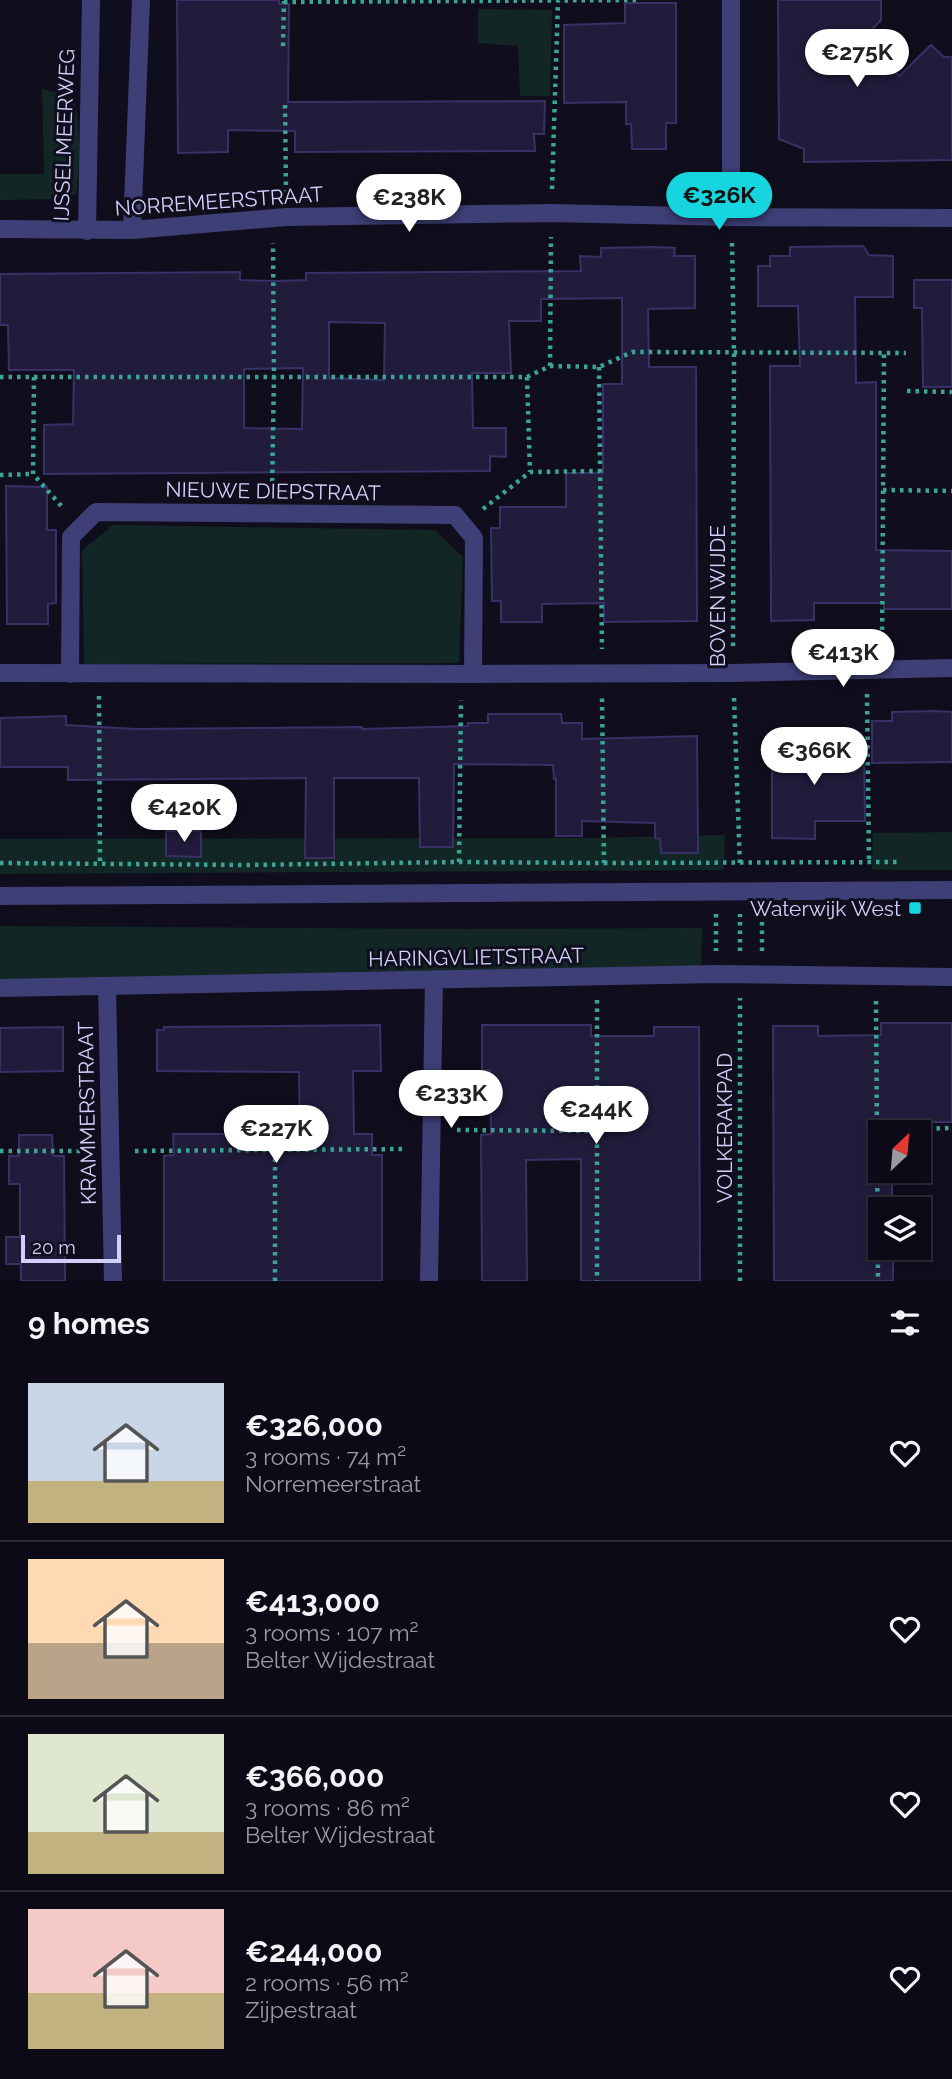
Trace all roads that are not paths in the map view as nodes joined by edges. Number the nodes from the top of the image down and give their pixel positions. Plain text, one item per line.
1 (91, 0) edge
2 (141, 0) edge
3 (731, 0) edge
4 (731, 217) junction
5 (952, 218) edge
6 (0, 229) edge
7 (132, 230) junction
8 (87, 231) junction
9 (952, 668) edge
10 (0, 673) edge
11 (70, 674) junction
12 (467, 674) junction
13 (952, 890) edge
14 (0, 896) edge
15 (952, 977) edge
16 (434, 979) junction
17 (107, 986) junction
18 (0, 988) edge
19 (113, 1281) edge
20 (429, 1281) edge

1 - 8 street, IJSSELMEERWEG
2 - 7 street
3 - 4 street
4 - 5 street, NORREMEERSTRAAT
4 - 7 street, NORREMEERSTRAAT
6 - 8 street, IJSSELMEERWEG
7 - 8 street, NORREMEERSTRAAT
9 - 12 street
10 - 11 street
11 - 12 street
11 - 12 street, NIEUWE DIEPSTRAAT
13 - 14 street
15 - 16 street, HARINGVLIETSTRAAT
16 - 17 street, HARINGVLIETSTRAAT
16 - 20 street
17 - 18 street, HARINGVLIETSTRAAT
17 - 19 street, KRAMMERSTRAAT

